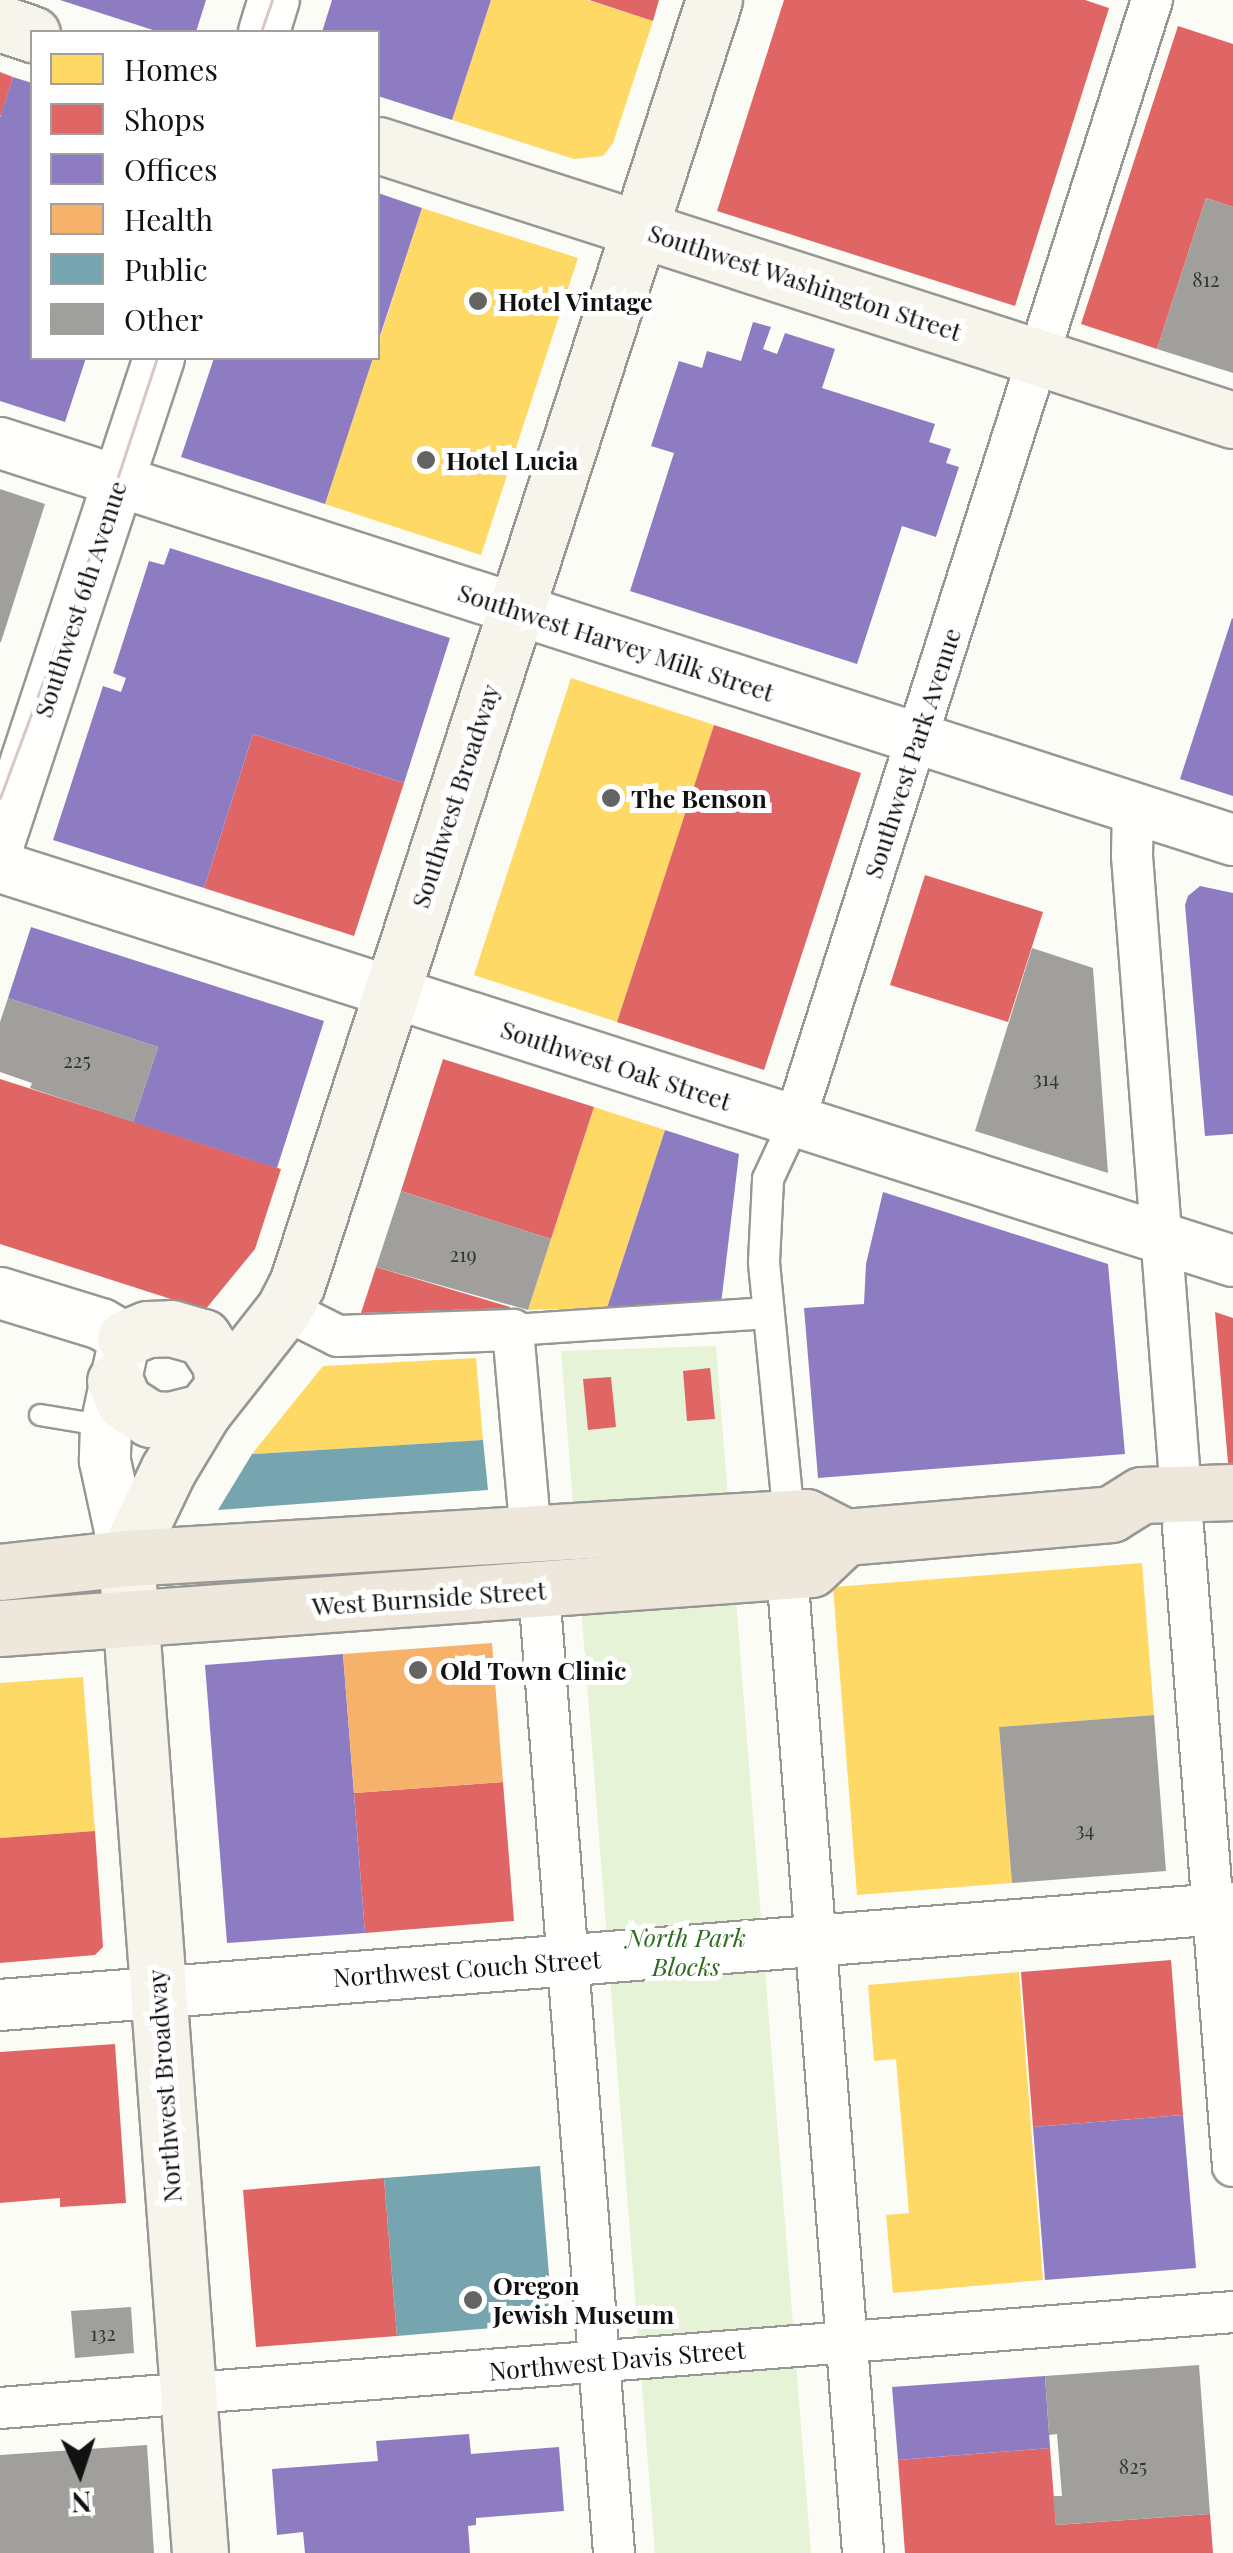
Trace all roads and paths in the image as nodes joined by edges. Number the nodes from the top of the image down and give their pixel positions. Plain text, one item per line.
1 (274, 0) edge
2 (714, 0) edge
3 (1152, 0) edge
4 (0, 23) edge
5 (265, 30) edge
6 (30, 33) edge
7 (380, 146) edge
8 (639, 229) junction
9 (1040, 358) junction
10 (158, 360) edge
11 (1233, 420) edge
12 (0, 444) edge
13 (118, 482) junction
14 (516, 610) junction
15 (916, 738) junction
16 (1133, 808) junction
17 (0, 840) edge
18 (1233, 840) edge
19 (0, 867) edge
20 (392, 992) junction
21 (794, 1123) junction
22 (1159, 1238) junction
23 (1233, 1261) edge
24 (10, 1296) edge
25 (284, 1309) junction
26 (768, 1313) junction
27 (513, 1330) junction
28 (115, 1382) junction
29 (213, 1399) junction
30 (40, 1415) dead end
31 (1207, 1508) edge
32 (789, 1518) junction
33 (531, 1535) junction
34 (845, 1537) junction
35 (126, 1558) junction
36 (786, 1571) junction
37 (0, 1572) edge
38 (539, 1590) junction
39 (130, 1619) junction
40 (0, 1628) edge
41 (1223, 1909) edge
42 (812, 1941) junction
43 (568, 1960) junction
44 (156, 1992) junction
45 (0, 2004) edge
46 (1233, 2166) edge
47 (1233, 2312) edge
48 (846, 2342) junction
49 (600, 2361) junction
50 (188, 2394) junction
51 (0, 2408) edge
52 (200, 2553) edge
53 (614, 2553) edge
54 (863, 2553) edge

1 - 5 street
2 - 8 main road, Southwest Broadway
3 - 9 street, Southwest Park Avenue
4 - 6 main road
7 - 8 main road, Southwest Washington Street
8 - 9 main road, Southwest Washington Street
8 - 14 main road, Southwest Broadway
9 - 11 main road, Southwest Washington Street
9 - 15 street, Southwest Park Avenue
10 - 13 street, Southwest 6th Avenue
12 - 13 street, Southwest Harvey Milk Street
13 - 14 street, Southwest Harvey Milk Street
13 - 17 street, Southwest 6th Avenue
14 - 15 street, Southwest Harvey Milk Street
14 - 20 main road, Southwest Broadway
15 - 16 street, Southwest Harvey Milk Street
15 - 21 street, Southwest Park Avenue
16 - 18 street, Southwest Harvey Milk Street
16 - 22 street
19 - 20 street, Southwest Oak Street
20 - 21 street, Southwest Oak Street
20 - 25 main road, Southwest Broadway
21 - 22 street, Southwest Oak Street
21 - 26 street, Southwest Park Avenue
22 - 23 street, Southwest Oak Street
22 - 31 street
24 - 28 street
25 - 27 street
25 - 29 main road, Southwest Broadway
26 - 27 street
26 - 32 street, Southwest Park Avenue
27 - 33 street
28 - 29 main road
28 - 29 main road
28 - 30 lane
28 - 35 street, Southwest Broadway
29 - 35 main road, Southwest Broadway
31 - 34 main road
31 - 41 street
32 - 33 main road
32 - 34 main road
33 - 35 main road
34 - 36 main road, West Burnside Street
35 - 37 main road
35 - 39 main road, Southwest Broadway
36 - 38 main road, West Burnside Street
36 - 42 street
38 - 39 main road, West Burnside Street
38 - 43 street
39 - 40 main road, West Burnside Street
39 - 44 main road, Northwest Broadway
41 - 42 street, Northwest Couch Street
41 - 46 street
42 - 43 street, Northwest Couch Street
42 - 48 street
43 - 44 street, Northwest Couch Street
43 - 49 street
44 - 45 street, Northwest Couch Street
44 - 50 main road, Northwest Broadway
47 - 48 street, Northwest Davis Street
48 - 49 street, Northwest Davis Street
48 - 54 street
49 - 50 street, Northwest Davis Street
49 - 53 street
50 - 51 street, Northwest Davis Street
50 - 52 main road, Northwest Broadway

